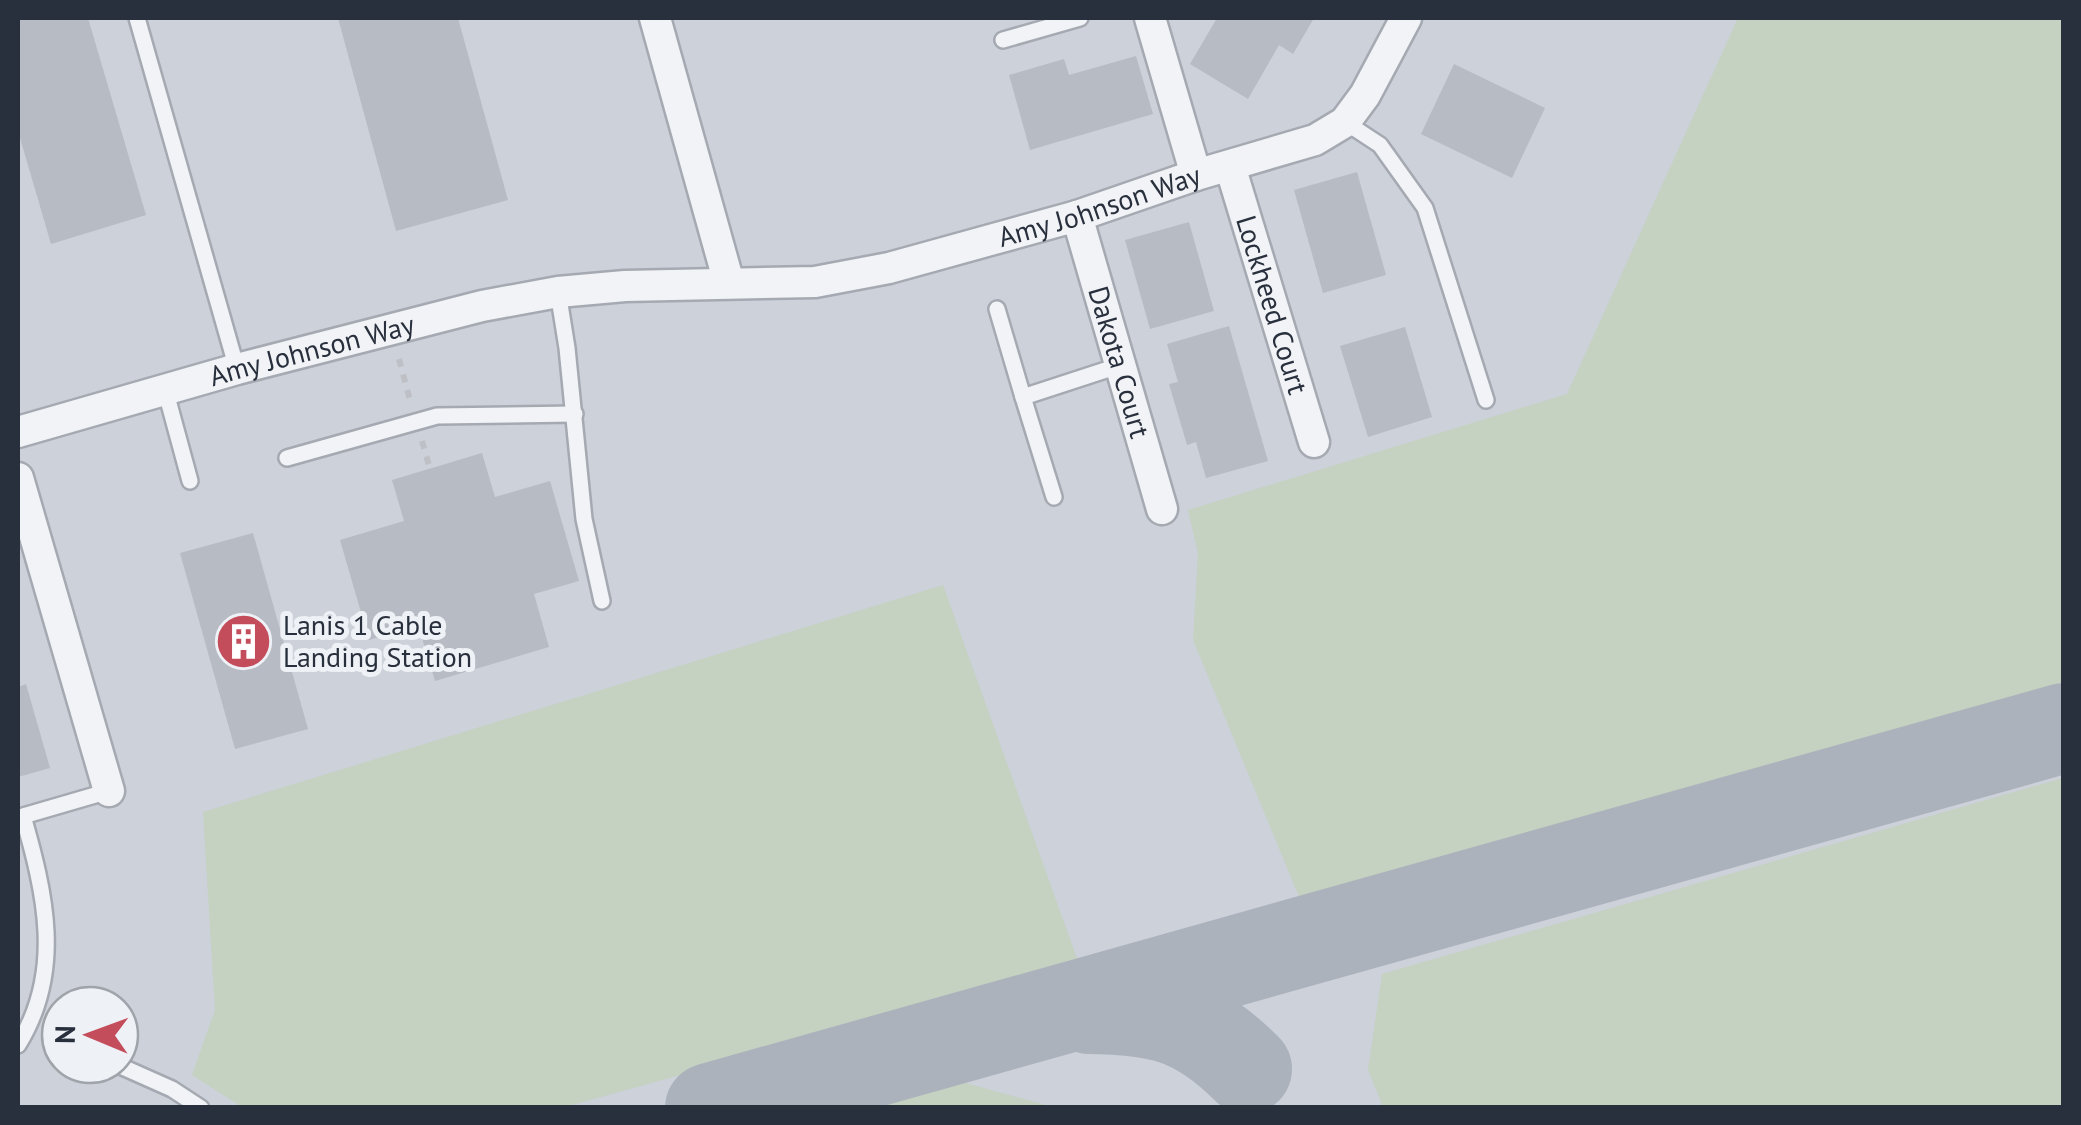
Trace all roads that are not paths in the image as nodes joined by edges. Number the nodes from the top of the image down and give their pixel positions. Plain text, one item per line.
1 (137, 18) edge
2 (655, 18) edge
3 (1080, 18) edge
4 (1150, 18) edge
5 (1406, 18) edge
6 (1002, 40) dead end
7 (1345, 122) junction
8 (1230, 166) junction
9 (1196, 175) junction
10 (1077, 216) junction
11 (729, 284) junction
12 (558, 292) junction
13 (997, 310) dead end
14 (1120, 364) junction
15 (237, 369) junction
16 (165, 389) junction
17 (1024, 397) junction
18 (1486, 400) dead end
19 (574, 414) junction
20 (18, 432) edge
21 (1314, 442) dead end
22 (288, 458) dead end
23 (18, 478) edge
24 (190, 481) dead end
25 (1054, 497) dead end
26 (1162, 509) dead end
27 (28, 556) edge
28 (602, 601) dead end
29 (109, 791) joint
30 (18, 1044) edge
31 (140, 1075) edge
32 (201, 1108) edge

1 - 15 lane
2 - 11 street
3 - 6 lane
4 - 9 street
5 - 7 street, Amy Johnson Way
7 - 8 street, Amy Johnson Way
7 - 18 lane
8 - 9 street, Amy Johnson Way
8 - 21 street, Lockheed Court
9 - 10 street, Amy Johnson Way
10 - 11 street, Amy Johnson Way
10 - 14 street, Dakota Court
11 - 12 street, Amy Johnson Way
12 - 15 street, Amy Johnson Way
12 - 19 lane
13 - 17 lane
14 - 17 lane
14 - 26 street, Dakota Court
15 - 16 street, Amy Johnson Way
16 - 20 street, Amy Johnson Way
16 - 24 lane
17 - 25 lane
19 - 22 lane
19 - 28 lane
23 - 27 street
27 - 29 street
29 - 30 lane
31 - 32 lane

